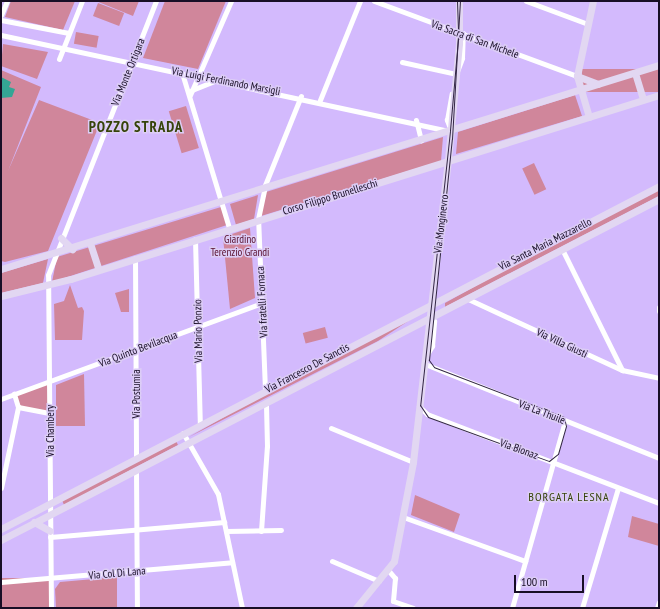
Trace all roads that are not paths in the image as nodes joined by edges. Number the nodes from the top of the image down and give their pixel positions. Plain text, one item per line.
1 (7, 1) edge
2 (82, 1) edge
3 (156, 1) edge
4 (231, 1) edge
5 (360, 1) edge
6 (374, 1) edge
7 (459, 1) edge
8 (526, 1) edge
9 (593, 1) edge
10 (1, 15) edge
11 (1, 20) edge
12 (588, 24) junction
13 (68, 33) junction
14 (1, 34) edge
15 (462, 34) junction
16 (64, 47) junction
17 (59, 59) dead end
18 (132, 62) junction
19 (402, 62) dead end
20 (659, 65) edge
21 (182, 73) junction
22 (635, 73) junction
23 (456, 74) junction
24 (201, 76) junction
25 (578, 76) junction
26 (219, 80) junction
27 (598, 84) junction
28 (192, 90) junction
29 (580, 90) junction
30 (659, 95) edge
31 (190, 96) junction
32 (301, 96) junction
33 (320, 100) junction
34 (643, 100) junction
35 (589, 117) junction
36 (416, 120) junction
37 (450, 131) junction
38 (421, 140) junction
39 (448, 160) junction
40 (659, 186) edge
41 (264, 190) junction
42 (659, 199) edge
43 (223, 203) junction
44 (258, 219) junction
45 (229, 228) junction
46 (61, 238) junction
47 (195, 239) junction
48 (90, 244) junction
49 (72, 249) junction
50 (562, 249) junction
51 (54, 255) junction
52 (135, 258) junction
53 (1, 269) edge
54 (99, 270) junction
55 (48, 286) junction
56 (1, 296) edge
57 (468, 298) junction
58 (262, 303) junction
59 (432, 303) junction
60 (431, 318) junction
61 (199, 326) junction
62 (136, 349) junction
63 (426, 356) junction
64 (425, 364) junction
65 (622, 370) junction
66 (659, 378) edge
67 (50, 382) junction
68 (265, 390) junction
69 (14, 394) junction
70 (1, 399) edge
71 (266, 404) junction
72 (18, 407) junction
73 (420, 410) junction
74 (50, 413) junction
75 (565, 421) junction
76 (200, 424) junction
77 (330, 428) dead end
78 (183, 433) junction
79 (189, 443) junction
80 (136, 458) junction
81 (659, 458) edge
82 (413, 462) junction
83 (554, 462) junction
84 (136, 471) junction
85 (1, 488) edge
86 (618, 488) junction
87 (50, 502) junction
88 (659, 503) edge
89 (50, 514) junction
90 (403, 517) junction
91 (34, 522) junction
92 (224, 522) junction
93 (1, 529) edge
94 (137, 529) junction
95 (226, 530) junction
96 (281, 530) dead end
97 (261, 531) junction
98 (50, 534) junction
99 (1, 540) edge
100 (332, 561) dead end
101 (525, 561) junction
102 (232, 562) junction
103 (388, 570) junction
104 (137, 571) junction
105 (51, 578) junction
106 (379, 581) junction
107 (1, 582) edge
108 (659, 602) edge
109 (51, 608) edge
110 (137, 608) edge
111 (242, 608) edge
112 (356, 608) edge
113 (413, 608) edge
114 (512, 608) edge
115 (582, 608) edge
116 (657, 608) edge

1 - 10 street
2 - 13 street
3 - 18 street, Via Monte Ortigara
4 - 24 street
5 - 33 street
6 - 15 street, Via Sacra di San Michele
7 - 15 street, Via Monginevro
8 - 12 street
9 - 12 street
11 - 13 street
12 - 25 street
13 - 16 street
14 - 16 street, Via Luigi Ferdinando Marsigli
15 - 23 street, Via Monginevro
15 - 25 street, Via Sacra di San Michele
16 - 17 street
16 - 18 street, Via Luigi Ferdinando Marsigli
18 - 21 street, Via Luigi Ferdinando Marsigli
18 - 46 street, Via Monte Ortigara
19 - 23 street
20 - 22 street
21 - 24 street, Via Luigi Ferdinando Marsigli
21 - 31 street
22 - 27 street
22 - 34 street
23 - 37 street, Via Monginevro
24 - 26 street, Via Luigi Ferdinando Marsigli
24 - 28 street
25 - 27 street
25 - 29 street
26 - 28 street
26 - 32 street, Via Luigi Ferdinando Marsigli
27 - 29 street
28 - 31 street
29 - 35 street
29 - 37 street
30 - 34 street, Corso Filippo Brunelleschi
31 - 43 street
32 - 33 street, Via Luigi Ferdinando Marsigli
32 - 41 street, Via fratelli Fornaca
33 - 36 street, Via Luigi Ferdinando Marsigli
34 - 35 street, Corso Filippo Brunelleschi
35 - 39 street, Corso Filippo Brunelleschi
36 - 37 street, Via Luigi Ferdinando Marsigli
36 - 38 street
37 - 38 street
37 - 39 street, Via Monginevro
38 - 41 street
39 - 44 street, Corso Filippo Brunelleschi
39 - 59 street, Via Monginevro
40 - 59 street, Via Santa Maria Mazzarello
41 - 43 street
41 - 44 street, Via fratelli Fornaca
42 - 50 street, Via Santa Maria Mazzarello
43 - 45 street
43 - 48 street
44 - 45 street, Corso Filippo Brunelleschi
44 - 58 street, Via fratelli Fornaca
45 - 47 street, Corso Filippo Brunelleschi
46 - 49 street
46 - 51 street, Via Monte Ortigara
47 - 52 street, Corso Filippo Brunelleschi
47 - 61 street, Via Mario Ponzio
48 - 49 street
48 - 54 street
49 - 51 street
50 - 57 street, Via Santa Maria Mazzarello
50 - 65 street, Via Santa Maria Mazzarello
51 - 53 street
51 - 55 street, Via Chambery
52 - 54 street, Corso Filippo Brunelleschi
52 - 62 street, Via Postumia
54 - 55 street, Corso Filippo Brunelleschi
55 - 56 street, Corso Filippo Brunelleschi
55 - 67 street, Via Chambery
57 - 60 street, Via Santa Maria Mazzarello
57 - 65 street, Via Villa Giusti
58 - 61 street, Via Quinto Bevilacqua
58 - 68 street, Via fratelli Fornaca
59 - 60 street, Via Monginevro
59 - 68 street, Via Francesco De Sanctis
60 - 63 street, Via Monginevro
60 - 71 street, Via Francesco De Sanctis
61 - 62 street, Via Quinto Bevilacqua
61 - 76 street, Via Mario Ponzio
62 - 67 street, Via Quinto Bevilacqua
62 - 80 street, Via Postumia
63 - 64 street, Via Monginevro
63 - 73 street, Via Monginevro
64 - 73 street, Via Monginevro
64 - 75 street, Via La Thuile
65 - 66 street, Via Villa Giusti
67 - 69 street, Via Quinto Bevilacqua
67 - 74 street, Via Chambery
68 - 76 street, Via Francesco De Sanctis
69 - 70 street, Via Quinto Bevilacqua
69 - 72 street
71 - 79 street, Via Francesco De Sanctis
71 - 97 street, Via Francesco De Sanctis
72 - 74 street
72 - 85 street
73 - 82 street, Via Monginevro
73 - 83 street, Via Bionaz
74 - 87 street, Via Chambery
75 - 81 street, Via La Thuile
75 - 83 street
76 - 78 street, Via Francesco De Sanctis
77 - 82 street
78 - 79 street
78 - 80 street, Via Francesco De Sanctis
79 - 84 street, Via Francesco De Sanctis
79 - 92 street
80 - 87 street, Via Francesco De Sanctis
82 - 90 street, Via Monginevro
83 - 86 street, Via Bionaz
83 - 101 street
84 - 89 street, Via Francesco De Sanctis
84 - 94 street
86 - 88 street, Via Bionaz
86 - 115 street
87 - 89 street, Via Chambery
87 - 93 street, Via Francesco De Sanctis
89 - 91 street, Via Francesco De Sanctis
89 - 98 street, Via Chambery
90 - 101 street
90 - 103 street, Via Monginevro
91 - 98 street
91 - 99 street, Via Francesco De Sanctis
92 - 94 street
92 - 95 street
94 - 98 street
94 - 104 street
95 - 97 street
95 - 102 street
96 - 97 street
98 - 105 street, Via Chambery
100 - 106 street
101 - 114 street
102 - 104 street, Via Col Di Lana
102 - 111 street
103 - 106 street, Via Monginevro
103 - 113 street
104 - 105 street, Via Col Di Lana
104 - 110 street
105 - 107 street, Via Col Di Lana
105 - 109 street, Via Chambery
106 - 112 street, Via Monginevro
108 - 116 street

